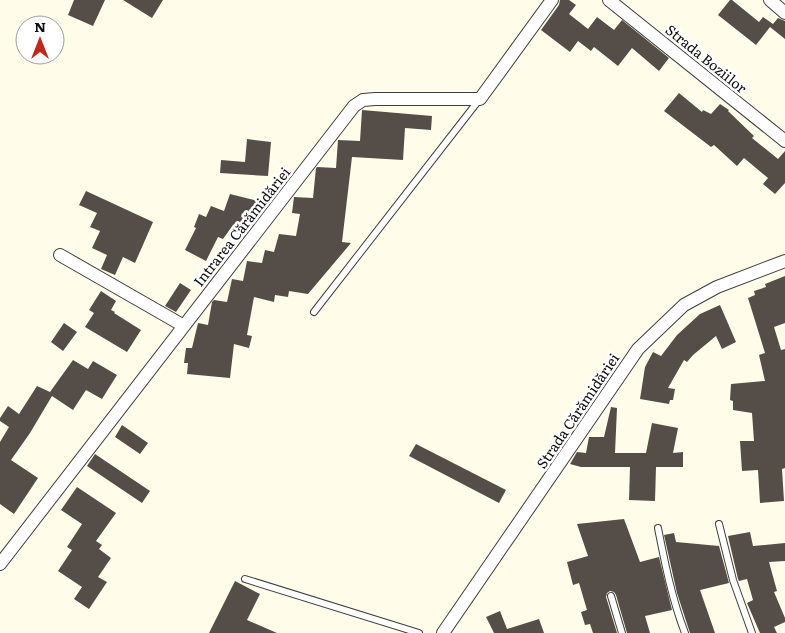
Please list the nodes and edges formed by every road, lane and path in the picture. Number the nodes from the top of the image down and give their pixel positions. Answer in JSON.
{"nodes":[{"id":1,"x":552,"y":0,"type":"edge"},
{"id":2,"x":609,"y":0,"type":"edge"},
{"id":3,"x":770,"y":0,"type":"edge"},
{"id":4,"x":785,"y":13,"type":"edge"},
{"id":5,"x":480,"y":99,"type":"junction"},
{"id":6,"x":785,"y":141,"type":"edge"},
{"id":7,"x":60,"y":256,"type":"dead end"},
{"id":8,"x":785,"y":261,"type":"edge"},
{"id":9,"x":314,"y":312,"type":"dead end"},
{"id":10,"x":184,"y":326,"type":"junction"},
{"id":11,"x":719,"y":524,"type":"dead end"},
{"id":12,"x":658,"y":528,"type":"dead end"},
{"id":13,"x":0,"y":564,"type":"edge"},
{"id":14,"x":245,"y":579,"type":"dead end"},
{"id":15,"x":611,"y":596,"type":"dead end"},
{"id":16,"x":419,"y":633,"type":"edge"},
{"id":17,"x":443,"y":633,"type":"edge"},
{"id":18,"x":622,"y":633,"type":"edge"},
{"id":19,"x":685,"y":633,"type":"edge"},
{"id":20,"x":752,"y":633,"type":"edge"}],
"edges":[{"from":1,"to":5,"type":"street"},
{"from":2,"to":6,"type":"street","name":"Strada Boziilor"},
{"from":3,"to":4,"type":"street"},
{"from":5,"to":9,"type":"lane"},
{"from":5,"to":10,"type":"street","name":"Intrarea Cărămidăriei"},
{"from":7,"to":10,"type":"street"},
{"from":8,"to":17,"type":"street","name":"Strada Cărămidăriei"},
{"from":10,"to":13,"type":"street","name":"Intrarea Cărămidăriei"},
{"from":11,"to":20,"type":"lane"},
{"from":12,"to":19,"type":"lane"},
{"from":14,"to":16,"type":"lane"},
{"from":15,"to":18,"type":"lane"}]}
